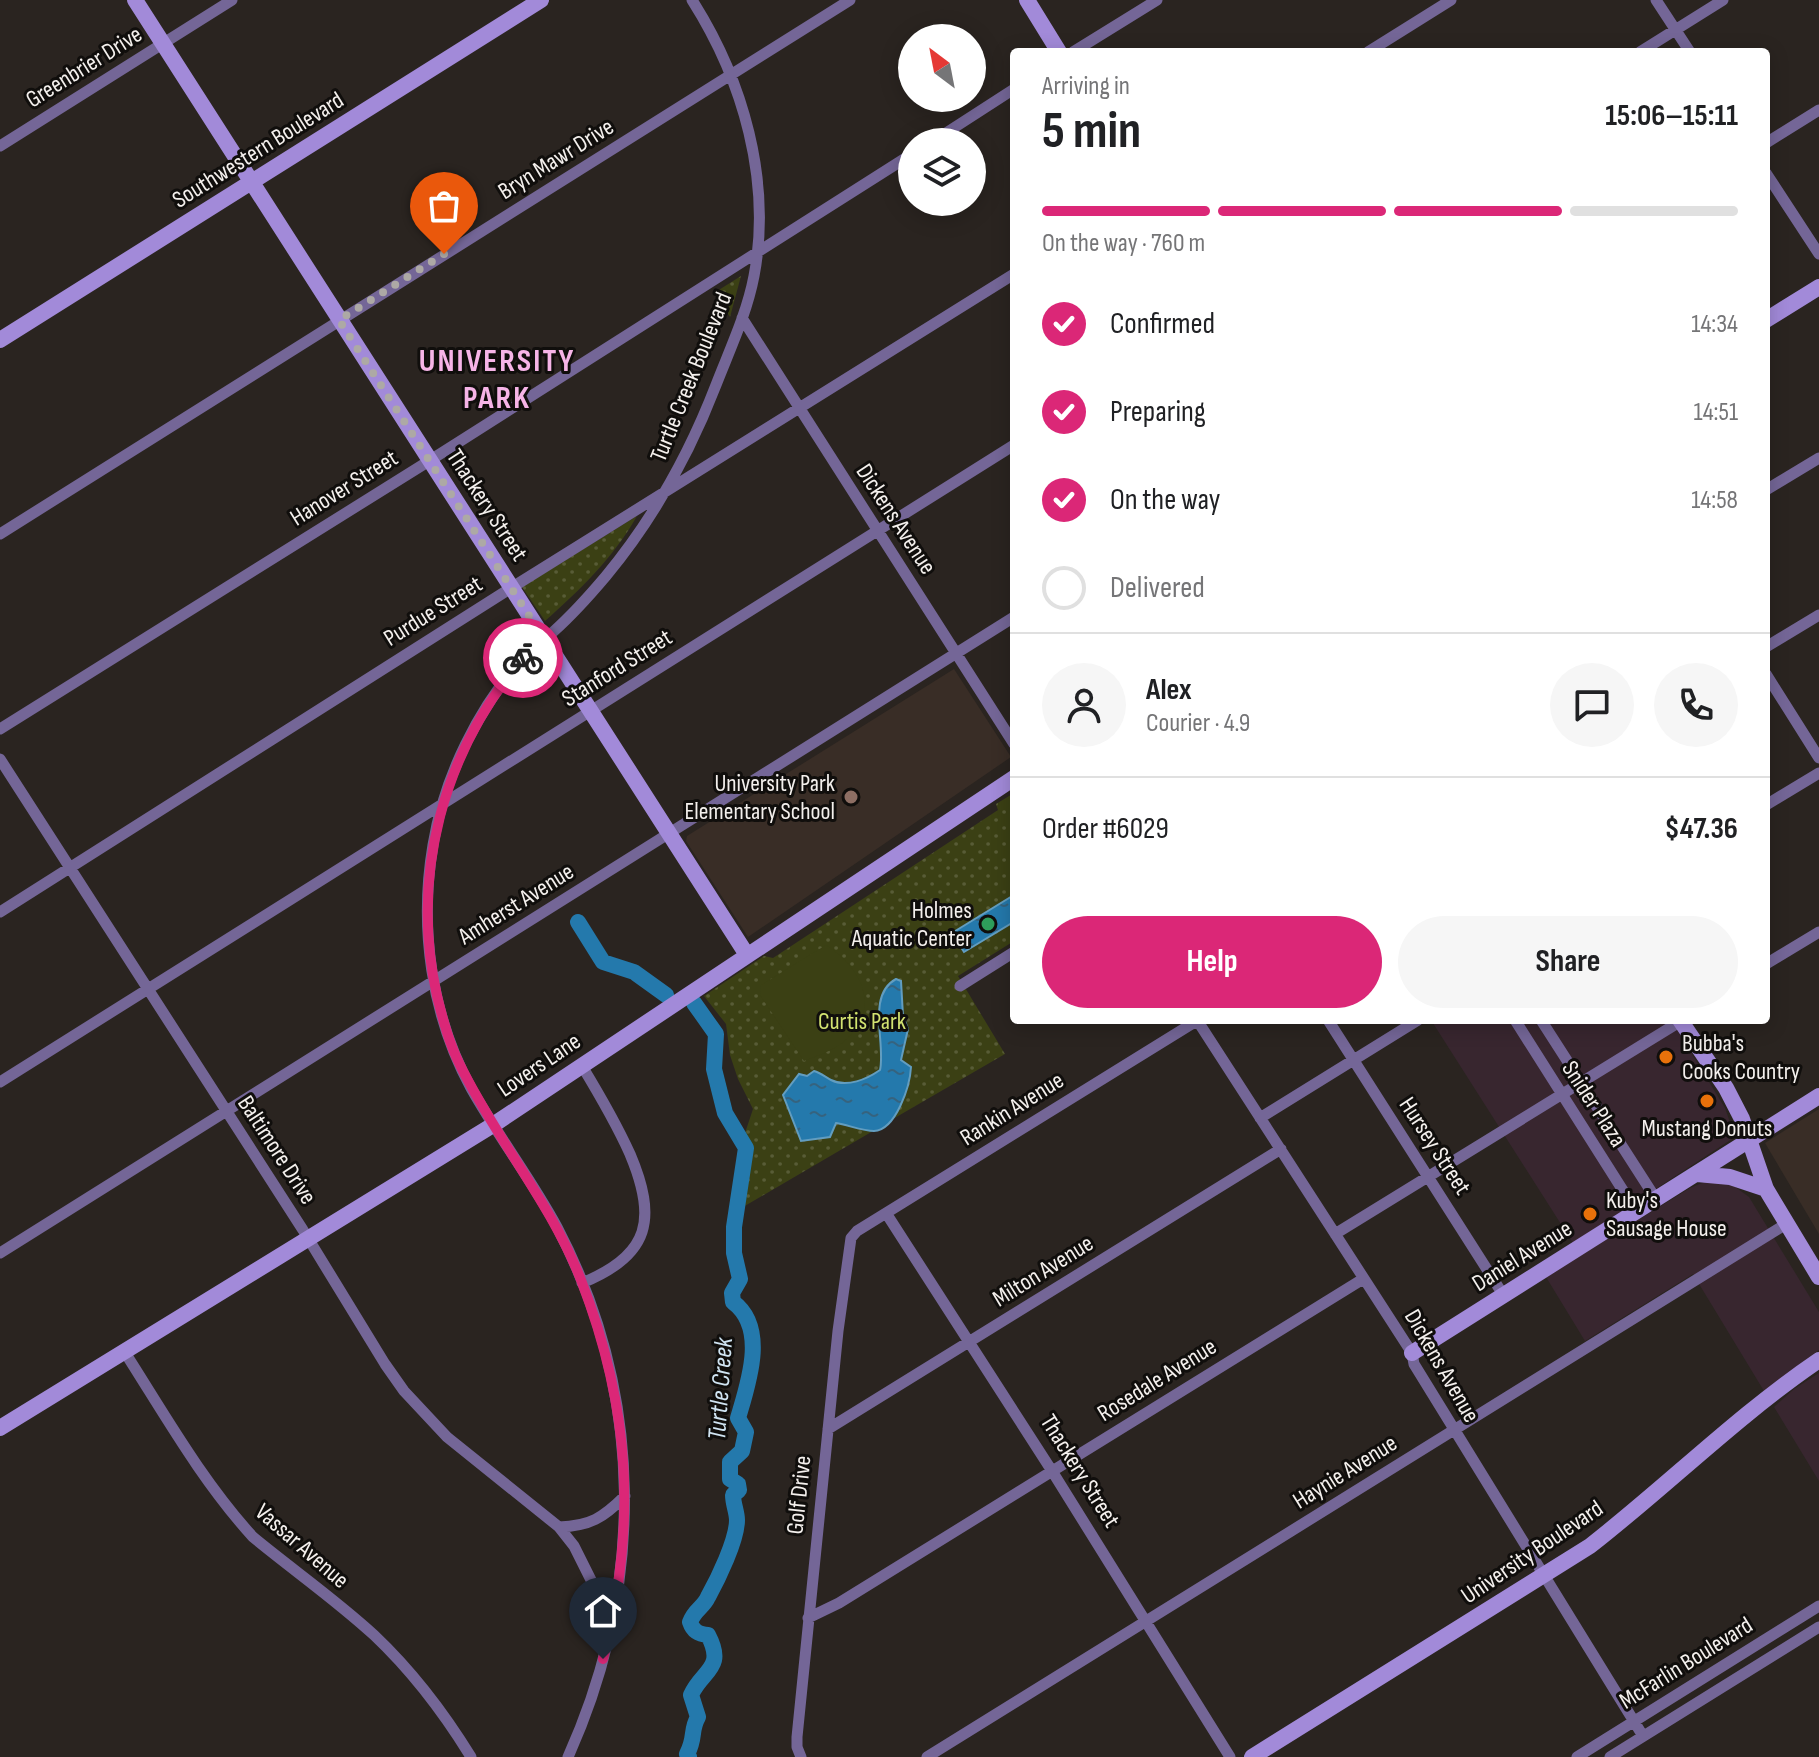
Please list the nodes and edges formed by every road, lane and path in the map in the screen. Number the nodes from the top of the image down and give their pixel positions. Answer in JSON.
{"nodes":[{"id":1,"x":135,"y":0,"type":"edge"},
{"id":2,"x":232,"y":0,"type":"edge"},
{"id":3,"x":541,"y":0,"type":"edge"},
{"id":4,"x":692,"y":0,"type":"edge"},
{"id":5,"x":850,"y":0,"type":"edge"},
{"id":6,"x":1027,"y":0,"type":"edge"},
{"id":7,"x":1157,"y":0,"type":"edge"},
{"id":8,"x":1451,"y":0,"type":"edge"},
{"id":9,"x":1656,"y":0,"type":"edge"},
{"id":10,"x":1723,"y":0,"type":"edge"},
{"id":11,"x":1675,"y":30,"type":"junction"},
{"id":12,"x":163,"y":43,"type":"junction"},
{"id":13,"x":1057,"y":48,"type":"edge"},
{"id":14,"x":1079,"y":48,"type":"edge"},
{"id":15,"x":1374,"y":48,"type":"edge"},
{"id":16,"x":1646,"y":48,"type":"edge"},
{"id":17,"x":1687,"y":48,"type":"edge"},
{"id":18,"x":731,"y":75,"type":"junction"},
{"id":19,"x":1010,"y":92,"type":"edge"},
{"id":20,"x":1819,"y":110,"type":"edge"},
{"id":21,"x":954,"y":128,"type":"edge"},
{"id":22,"x":1770,"y":141,"type":"edge"},
{"id":23,"x":0,"y":146,"type":"edge"},
{"id":24,"x":898,"y":163,"type":"edge"},
{"id":25,"x":1770,"y":179,"type":"edge"},
{"id":26,"x":252,"y":182,"type":"junction"},
{"id":27,"x":757,"y":253,"type":"junction"},
{"id":28,"x":1819,"y":254,"type":"edge"},
{"id":29,"x":1010,"y":277,"type":"edge"},
{"id":30,"x":1819,"y":287,"type":"edge"},
{"id":31,"x":742,"y":318,"type":"junction"},
{"id":32,"x":1770,"y":318,"type":"edge"},
{"id":33,"x":339,"y":320,"type":"junction"},
{"id":34,"x":0,"y":340,"type":"edge"},
{"id":35,"x":799,"y":409,"type":"junction"},
{"id":36,"x":1010,"y":448,"type":"edge"},
{"id":37,"x":1819,"y":458,"type":"edge"},
{"id":38,"x":429,"y":461,"type":"junction"},
{"id":39,"x":1770,"y":488,"type":"edge"},
{"id":40,"x":665,"y":494,"type":"junction"},
{"id":41,"x":878,"y":531,"type":"junction"},
{"id":42,"x":0,"y":534,"type":"edge"},
{"id":43,"x":511,"y":588,"type":"junction"},
{"id":44,"x":1819,"y":615,"type":"edge"},
{"id":45,"x":1010,"y":620,"type":"edge"},
{"id":46,"x":544,"y":639,"type":"junction"},
{"id":47,"x":1770,"y":645,"type":"edge"},
{"id":48,"x":956,"y":654,"type":"junction"},
{"id":49,"x":1770,"y":680,"type":"edge"},
{"id":50,"x":591,"y":711,"type":"junction"},
{"id":51,"x":0,"y":729,"type":"edge"},
{"id":52,"x":1010,"y":738,"type":"edge"},
{"id":53,"x":1819,"y":758,"type":"edge"},
{"id":54,"x":0,"y":759,"type":"edge"},
{"id":55,"x":1819,"y":773,"type":"edge"},
{"id":56,"x":1010,"y":781,"type":"edge"},
{"id":57,"x":1770,"y":803,"type":"edge"},
{"id":58,"x":442,"y":804,"type":"junction"},
{"id":59,"x":669,"y":833,"type":"junction"},
{"id":60,"x":70,"y":869,"type":"junction"},
{"id":61,"x":0,"y":912,"type":"edge"},
{"id":62,"x":1819,"y":932,"type":"edge"},
{"id":63,"x":747,"y":955,"type":"junction"},
{"id":64,"x":1010,"y":955,"type":"edge"},
{"id":65,"x":1770,"y":962,"type":"edge"},
{"id":66,"x":434,"y":981,"type":"junction"},
{"id":67,"x":960,"y":986,"type":"dead end"},
{"id":68,"x":147,"y":989,"type":"junction"},
{"id":69,"x":1192,"y":1024,"type":"edge"},
{"id":70,"x":1201,"y":1024,"type":"edge"},
{"id":71,"x":1331,"y":1024,"type":"edge"},
{"id":72,"x":1412,"y":1024,"type":"edge"},
{"id":73,"x":1517,"y":1024,"type":"edge"},
{"id":74,"x":1544,"y":1024,"type":"edge"},
{"id":75,"x":1675,"y":1024,"type":"edge"},
{"id":76,"x":1684,"y":1024,"type":"edge"},
{"id":77,"x":1354,"y":1060,"type":"junction"},
{"id":78,"x":582,"y":1066,"type":"junction"},
{"id":79,"x":0,"y":1082,"type":"edge"},
{"id":80,"x":1582,"y":1082,"type":"junction"},
{"id":81,"x":1561,"y":1094,"type":"junction"},
{"id":82,"x":1819,"y":1096,"type":"edge"},
{"id":83,"x":226,"y":1112,"type":"junction"},
{"id":84,"x":1260,"y":1118,"type":"junction"},
{"id":85,"x":493,"y":1125,"type":"junction"},
{"id":86,"x":1748,"y":1141,"type":"junction"},
{"id":87,"x":1281,"y":1149,"type":"junction"},
{"id":88,"x":1696,"y":1174,"type":"junction"},
{"id":89,"x":1427,"y":1175,"type":"junction"},
{"id":90,"x":1766,"y":1189,"type":"junction"},
{"id":91,"x":1656,"y":1199,"type":"junction"},
{"id":92,"x":1636,"y":1211,"type":"junction"},
{"id":93,"x":886,"y":1213,"type":"junction"},
{"id":94,"x":1786,"y":1224,"type":"junction"},
{"id":95,"x":1335,"y":1234,"type":"junction"},
{"id":96,"x":307,"y":1238,"type":"junction"},
{"id":97,"x":851,"y":1238,"type":"joint"},
{"id":98,"x":0,"y":1253,"type":"edge"},
{"id":99,"x":1819,"y":1277,"type":"edge"},
{"id":100,"x":1363,"y":1279,"type":"junction"},
{"id":101,"x":582,"y":1283,"type":"junction"},
{"id":102,"x":1504,"y":1296,"type":"junction"},
{"id":103,"x":969,"y":1342,"type":"junction"},
{"id":104,"x":124,"y":1351,"type":"junction"},
{"id":105,"x":1412,"y":1353,"type":"junction"},
{"id":106,"x":1819,"y":1360,"type":"edge"},
{"id":107,"x":0,"y":1428,"type":"edge"},
{"id":108,"x":828,"y":1429,"type":"junction"},
{"id":109,"x":1454,"y":1430,"type":"junction"},
{"id":110,"x":1052,"y":1471,"type":"junction"},
{"id":111,"x":625,"y":1496,"type":"junction"},
{"id":112,"x":559,"y":1527,"type":"junction"},
{"id":113,"x":1544,"y":1576,"type":"junction"},
{"id":114,"x":1819,"y":1606,"type":"edge"},
{"id":115,"x":808,"y":1618,"type":"junction"},
{"id":116,"x":1146,"y":1622,"type":"junction"},
{"id":117,"x":1819,"y":1627,"type":"edge"},
{"id":118,"x":607,"y":1643,"type":"junction"},
{"id":119,"x":1634,"y":1722,"type":"junction"},
{"id":120,"x":1643,"y":1736,"type":"junction"},
{"id":121,"x":567,"y":1756,"type":"edge"},
{"id":122,"x":471,"y":1757,"type":"edge"},
{"id":123,"x":801,"y":1757,"type":"edge"},
{"id":124,"x":927,"y":1757,"type":"edge"},
{"id":125,"x":1230,"y":1757,"type":"edge"},
{"id":126,"x":1252,"y":1757,"type":"edge"},
{"id":127,"x":1577,"y":1757,"type":"edge"},
{"id":128,"x":1610,"y":1757,"type":"edge"}],
"edges":[{"from":1,"to":12,"type":"street","name":"Thackery Street"},
{"from":2,"to":12,"type":"street","name":"Greenbrier Drive"},
{"from":3,"to":26,"type":"street","name":"Southwestern Boulevard"},
{"from":4,"to":18,"type":"street","name":"Turtle Creek Boulevard"},
{"from":5,"to":18,"type":"street","name":"Bryn Mawr Drive"},
{"from":6,"to":13,"type":"street"},
{"from":7,"to":14,"type":"street"},
{"from":8,"to":15,"type":"street"},
{"from":9,"to":11,"type":"street"},
{"from":10,"to":11,"type":"street"},
{"from":11,"to":16,"type":"street"},
{"from":11,"to":17,"type":"street"},
{"from":12,"to":23,"type":"street","name":"Greenbrier Drive"},
{"from":12,"to":26,"type":"street","name":"Thackery Street"},
{"from":18,"to":27,"type":"street","name":"Turtle Creek Boulevard"},
{"from":18,"to":33,"type":"street","name":"Bryn Mawr Drive"},
{"from":19,"to":21,"type":"street"},
{"from":20,"to":22,"type":"street"},
{"from":24,"to":27,"type":"street","name":"Hanover Street"},
{"from":25,"to":28,"type":"street"},
{"from":26,"to":33,"type":"street","name":"Thackery Street"},
{"from":26,"to":34,"type":"street","name":"Southwestern Boulevard"},
{"from":27,"to":31,"type":"street","name":"Turtle Creek Boulevard"},
{"from":27,"to":38,"type":"street","name":"Hanover Street"},
{"from":29,"to":35,"type":"street","name":"Purdue Street"},
{"from":30,"to":32,"type":"street"},
{"from":31,"to":35,"type":"street","name":"Dickens Avenue"},
{"from":31,"to":40,"type":"street","name":"Turtle Creek Boulevard"},
{"from":33,"to":38,"type":"street","name":"Thackery Street"},
{"from":33,"to":42,"type":"street","name":"Bryn Mawr Drive"},
{"from":35,"to":40,"type":"street","name":"Purdue Street"},
{"from":35,"to":41,"type":"street","name":"Dickens Avenue"},
{"from":36,"to":41,"type":"street","name":"Stanford Street"},
{"from":37,"to":39,"type":"street"},
{"from":38,"to":43,"type":"street","name":"Thackery Street"},
{"from":38,"to":51,"type":"street","name":"Hanover Street"},
{"from":40,"to":43,"type":"street","name":"Purdue Street"},
{"from":40,"to":46,"type":"street","name":"Turtle Creek Boulevard"},
{"from":41,"to":48,"type":"street","name":"Dickens Avenue"},
{"from":41,"to":50,"type":"street","name":"Stanford Street"},
{"from":43,"to":46,"type":"street","name":"Thackery Street"},
{"from":43,"to":60,"type":"street","name":"Purdue Street"},
{"from":44,"to":47,"type":"street"},
{"from":45,"to":48,"type":"street","name":"Amherst Avenue"},
{"from":46,"to":50,"type":"street","name":"Thackery Street"},
{"from":46,"to":58,"type":"street","name":"Turtle Creek Boulevard"},
{"from":48,"to":52,"type":"street","name":"Dickens Avenue"},
{"from":48,"to":59,"type":"street","name":"Amherst Avenue"},
{"from":49,"to":53,"type":"street"},
{"from":50,"to":58,"type":"street","name":"Stanford Street"},
{"from":50,"to":59,"type":"street","name":"Thackery Street"},
{"from":54,"to":60,"type":"street","name":"Baltimore Drive"},
{"from":55,"to":57,"type":"street"},
{"from":56,"to":63,"type":"street","name":"Lovers Lane"},
{"from":58,"to":66,"type":"street","name":"Turtle Creek Boulevard"},
{"from":58,"to":68,"type":"street","name":"Stanford Street"},
{"from":59,"to":63,"type":"street","name":"Thackery Street"},
{"from":59,"to":66,"type":"street","name":"Amherst Avenue"},
{"from":60,"to":61,"type":"street","name":"Purdue Street"},
{"from":60,"to":68,"type":"street","name":"Baltimore Drive"},
{"from":62,"to":65,"type":"street"},
{"from":63,"to":78,"type":"street","name":"Lovers Lane"},
{"from":64,"to":67,"type":"street"},
{"from":66,"to":83,"type":"street","name":"Amherst Avenue"},
{"from":66,"to":85,"type":"street","name":"Turtle Creek Boulevard"},
{"from":68,"to":79,"type":"street","name":"Stanford Street"},
{"from":68,"to":83,"type":"street","name":"Baltimore Drive"},
{"from":69,"to":93,"type":"street","name":"Rankin Avenue"},
{"from":70,"to":84,"type":"street","name":"Dickens Avenue"},
{"from":71,"to":77,"type":"street","name":"Hursey Street"},
{"from":72,"to":77,"type":"street"},
{"from":73,"to":81,"type":"street","name":"Snider Plaza"},
{"from":74,"to":80,"type":"street","name":"Snider Plaza"},
{"from":75,"to":80,"type":"street"},
{"from":76,"to":86,"type":"street"},
{"from":77,"to":84,"type":"street"},
{"from":77,"to":89,"type":"street","name":"Hursey Street"},
{"from":78,"to":85,"type":"street","name":"Lovers Lane"},
{"from":78,"to":101,"type":"street"},
{"from":80,"to":81,"type":"street"},
{"from":80,"to":91,"type":"street","name":"Snider Plaza"},
{"from":81,"to":89,"type":"street"},
{"from":81,"to":92,"type":"street","name":"Snider Plaza"},
{"from":82,"to":86,"type":"street","name":"Daniel Avenue"},
{"from":83,"to":96,"type":"street","name":"Baltimore Drive"},
{"from":83,"to":98,"type":"street","name":"Amherst Avenue"},
{"from":84,"to":87,"type":"street","name":"Dickens Avenue"},
{"from":85,"to":96,"type":"street","name":"Lovers Lane"},
{"from":85,"to":101,"type":"street","name":"Turtle Creek Boulevard"},
{"from":86,"to":88,"type":"street","name":"Daniel Avenue"},
{"from":86,"to":90,"type":"street"},
{"from":87,"to":95,"type":"street","name":"Dickens Avenue"},
{"from":87,"to":103,"type":"street","name":"Milton Avenue"},
{"from":88,"to":90,"type":"street"},
{"from":88,"to":91,"type":"street","name":"Daniel Avenue"},
{"from":89,"to":95,"type":"street"},
{"from":89,"to":102,"type":"street","name":"Hursey Street"},
{"from":90,"to":94,"type":"street"},
{"from":91,"to":92,"type":"street","name":"Daniel Avenue"},
{"from":92,"to":102,"type":"street","name":"Daniel Avenue"},
{"from":93,"to":97,"type":"street","name":"Rankin Avenue"},
{"from":93,"to":103,"type":"street","name":"Thackery Street"},
{"from":94,"to":99,"type":"street"},
{"from":94,"to":109,"type":"street","name":"Haynie Avenue"},
{"from":95,"to":100,"type":"street","name":"Dickens Avenue"},
{"from":96,"to":104,"type":"street","name":"Lovers Lane"},
{"from":96,"to":112,"type":"street","name":"Baltimore Drive"},
{"from":97,"to":108,"type":"street","name":"Golf Drive"},
{"from":100,"to":105,"type":"street","name":"Dickens Avenue"},
{"from":100,"to":110,"type":"street","name":"Rosedale Avenue"},
{"from":101,"to":111,"type":"street","name":"Turtle Creek Boulevard"},
{"from":102,"to":105,"type":"street","name":"Daniel Avenue"},
{"from":103,"to":108,"type":"street","name":"Milton Avenue"},
{"from":103,"to":110,"type":"street","name":"Thackery Street"},
{"from":104,"to":107,"type":"street","name":"Lovers Lane"},
{"from":104,"to":122,"type":"street","name":"Vassar Avenue"},
{"from":105,"to":109,"type":"street","name":"Dickens Avenue"},
{"from":106,"to":113,"type":"street","name":"University Boulevard"},
{"from":108,"to":115,"type":"street","name":"Golf Drive"},
{"from":109,"to":113,"type":"street","name":"Dickens Avenue"},
{"from":109,"to":116,"type":"street","name":"Haynie Avenue"},
{"from":110,"to":115,"type":"street","name":"Rosedale Avenue"},
{"from":110,"to":116,"type":"street","name":"Thackery Street"},
{"from":111,"to":112,"type":"street"},
{"from":111,"to":118,"type":"street","name":"Turtle Creek Boulevard"},
{"from":112,"to":118,"type":"street","name":"Baltimore Drive"},
{"from":113,"to":119,"type":"street","name":"Dickens Avenue"},
{"from":113,"to":126,"type":"street","name":"University Boulevard"},
{"from":114,"to":119,"type":"street","name":"McFarlin Boulevard"},
{"from":115,"to":123,"type":"street","name":"Golf Drive"},
{"from":116,"to":124,"type":"street","name":"Haynie Avenue"},
{"from":116,"to":125,"type":"street","name":"Thackery Street"},
{"from":117,"to":120,"type":"street","name":"McFarlin Boulevard"},
{"from":118,"to":121,"type":"street","name":"Turtle Creek Boulevard"},
{"from":119,"to":120,"type":"street","name":"Dickens Avenue"},
{"from":119,"to":127,"type":"street","name":"McFarlin Boulevard"},
{"from":120,"to":128,"type":"street","name":"McFarlin Boulevard"}]}
